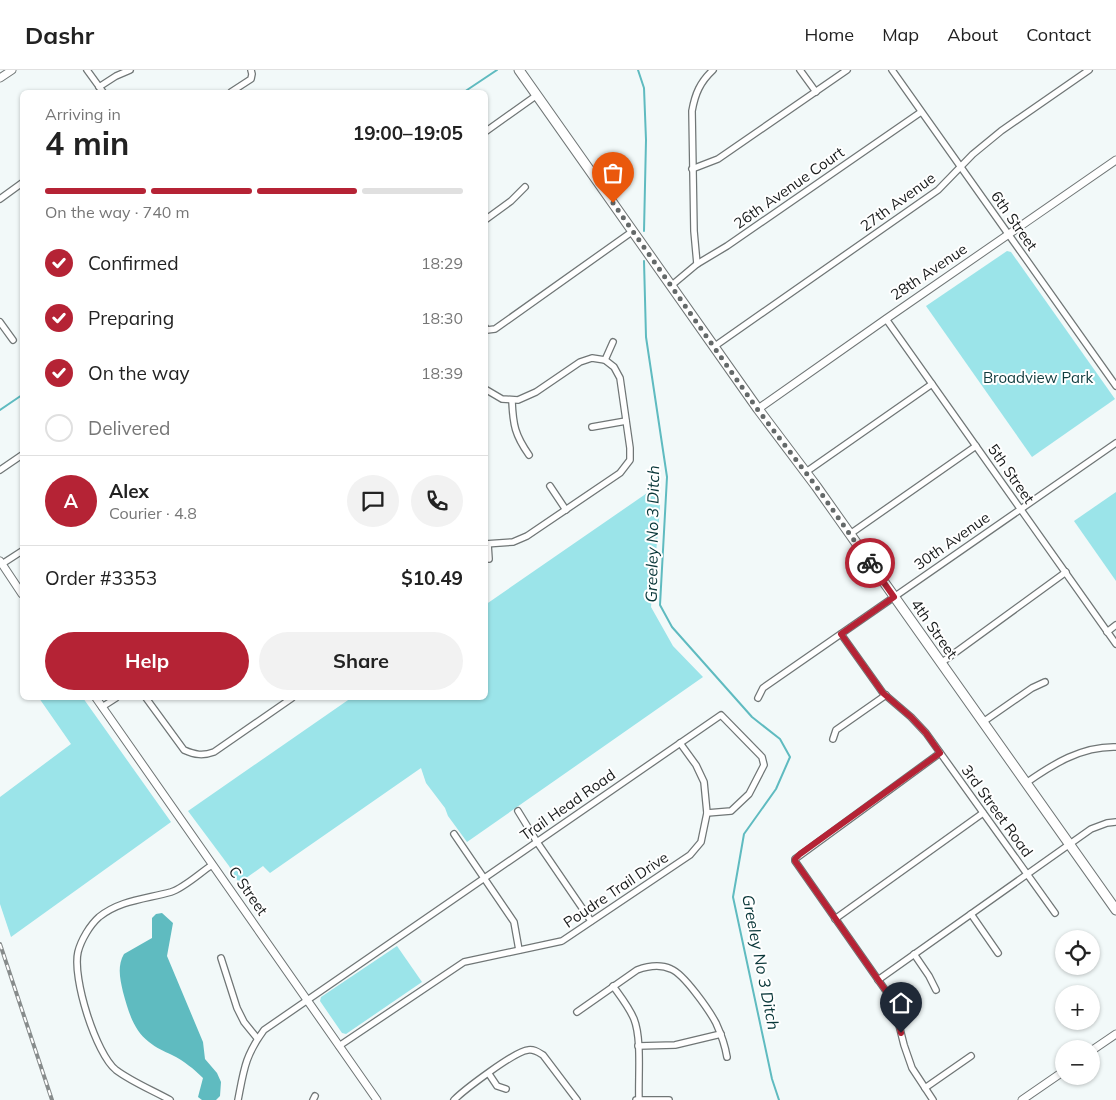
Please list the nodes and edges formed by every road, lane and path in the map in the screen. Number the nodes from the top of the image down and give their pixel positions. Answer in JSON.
{"nodes":[{"id":1,"x":87,"y":70,"type":"edge"},
{"id":2,"x":130,"y":70,"type":"edge"},
{"id":3,"x":251,"y":70,"type":"edge"},
{"id":4,"x":519,"y":70,"type":"edge"},
{"id":5,"x":713,"y":70,"type":"edge"},
{"id":6,"x":800,"y":70,"type":"edge"},
{"id":7,"x":847,"y":70,"type":"edge"},
{"id":8,"x":892,"y":70,"type":"edge"},
{"id":9,"x":1089,"y":70,"type":"edge"},
{"id":10,"x":99,"y":86,"type":"junction"},
{"id":11,"x":102,"y":90,"type":"edge"},
{"id":12,"x":234,"y":90,"type":"edge"},
{"id":13,"x":816,"y":92,"type":"junction"},
{"id":14,"x":537,"y":95,"type":"junction"},
{"id":15,"x":921,"y":112,"type":"junction"},
{"id":16,"x":488,"y":130,"type":"edge"},
{"id":17,"x":1116,"y":160,"type":"edge"},
{"id":18,"x":961,"y":167,"type":"junction"},
{"id":19,"x":692,"y":169,"type":"junction"},
{"id":20,"x":20,"y":184,"type":"edge"},
{"id":21,"x":525,"y":187,"type":"dead end"},
{"id":22,"x":0,"y":199,"type":"edge"},
{"id":23,"x":488,"y":218,"type":"edge"},
{"id":24,"x":633,"y":231,"type":"junction"},
{"id":25,"x":1008,"y":234,"type":"junction"},
{"id":26,"x":697,"y":264,"type":"junction"},
{"id":27,"x":672,"y":285,"type":"junction"},
{"id":28,"x":886,"y":318,"type":"junction"},
{"id":29,"x":0,"y":322,"type":"edge"},
{"id":30,"x":488,"y":328,"type":"edge"},
{"id":31,"x":13,"y":340,"type":"dead end"},
{"id":32,"x":613,"y":342,"type":"dead end"},
{"id":33,"x":715,"y":346,"type":"junction"},
{"id":34,"x":605,"y":360,"type":"junction"},
{"id":35,"x":932,"y":384,"type":"junction"},
{"id":36,"x":1116,"y":386,"type":"edge"},
{"id":37,"x":488,"y":392,"type":"edge"},
{"id":38,"x":512,"y":401,"type":"junction"},
{"id":39,"x":758,"y":410,"type":"junction"},
{"id":40,"x":626,"y":421,"type":"junction"},
{"id":41,"x":592,"y":426,"type":"dead end"},
{"id":42,"x":1116,"y":443,"type":"edge"},
{"id":43,"x":976,"y":446,"type":"junction"},
{"id":44,"x":529,"y":454,"type":"dead end"},
{"id":45,"x":20,"y":456,"type":"edge"},
{"id":46,"x":0,"y":470,"type":"edge"},
{"id":47,"x":806,"y":472,"type":"junction"},
{"id":48,"x":550,"y":486,"type":"dead end"},
{"id":49,"x":1021,"y":509,"type":"junction"},
{"id":50,"x":566,"y":510,"type":"junction"},
{"id":51,"x":850,"y":534,"type":"junction"},
{"id":52,"x":488,"y":544,"type":"edge"},
{"id":53,"x":20,"y":552,"type":"edge"},
{"id":54,"x":488,"y":554,"type":"edge"},
{"id":55,"x":489,"y":559,"type":"dead end"},
{"id":56,"x":1,"y":563,"type":"edge"},
{"id":57,"x":1066,"y":572,"type":"junction"},
{"id":58,"x":20,"y":591,"type":"edge"},
{"id":59,"x":894,"y":597,"type":"junction"},
{"id":60,"x":1116,"y":626,"type":"edge"},
{"id":61,"x":1107,"y":632,"type":"junction"},
{"id":62,"x":841,"y":634,"type":"junction"},
{"id":63,"x":1116,"y":644,"type":"edge"},
{"id":64,"x":941,"y":663,"type":"junction"},
{"id":65,"x":1045,"y":682,"type":"dead end"},
{"id":66,"x":886,"y":695,"type":"junction"},
{"id":67,"x":758,"y":698,"type":"dead end"},
{"id":68,"x":98,"y":700,"type":"edge"},
{"id":69,"x":113,"y":700,"type":"edge"},
{"id":70,"x":147,"y":700,"type":"edge"},
{"id":71,"x":289,"y":700,"type":"edge"},
{"id":72,"x":102,"y":707,"type":"junction"},
{"id":73,"x":983,"y":722,"type":"junction"},
{"id":74,"x":833,"y":739,"type":"dead end"},
{"id":75,"x":680,"y":743,"type":"junction"},
{"id":76,"x":1116,"y":747,"type":"edge"},
{"id":77,"x":940,"y":753,"type":"junction"},
{"id":78,"x":1026,"y":783,"type":"junction"},
{"id":79,"x":518,"y":811,"type":"dead end"},
{"id":80,"x":707,"y":813,"type":"junction"},
{"id":81,"x":983,"y":813,"type":"junction"},
{"id":82,"x":1116,"y":822,"type":"edge"},
{"id":83,"x":454,"y":834,"type":"dead end"},
{"id":84,"x":537,"y":842,"type":"junction"},
{"id":85,"x":1069,"y":844,"type":"junction"},
{"id":86,"x":212,"y":864,"type":"junction"},
{"id":87,"x":1027,"y":874,"type":"junction"},
{"id":88,"x":484,"y":877,"type":"junction"},
{"id":89,"x":1116,"y":910,"type":"edge"},
{"id":90,"x":1055,"y":913,"type":"dead end"},
{"id":91,"x":971,"y":914,"type":"junction"},
{"id":92,"x":836,"y":919,"type":"junction"},
{"id":93,"x":591,"y":921,"type":"junction"},
{"id":94,"x":519,"y":950,"type":"junction"},
{"id":95,"x":998,"y":953,"type":"dead end"},
{"id":96,"x":914,"y":954,"type":"junction"},
{"id":97,"x":221,"y":958,"type":"dead end"},
{"id":98,"x":878,"y":980,"type":"junction"},
{"id":99,"x":614,"y":986,"type":"junction"},
{"id":100,"x":936,"y":990,"type":"dead end"},
{"id":101,"x":307,"y":1000,"type":"junction"},
{"id":102,"x":577,"y":1012,"type":"dead end"},
{"id":103,"x":720,"y":1034,"type":"junction"},
{"id":104,"x":1116,"y":1034,"type":"edge"},
{"id":105,"x":257,"y":1038,"type":"junction"},
{"id":106,"x":339,"y":1046,"type":"junction"},
{"id":107,"x":638,"y":1046,"type":"junction"},
{"id":108,"x":1100,"y":1046,"type":"edge"},
{"id":109,"x":971,"y":1056,"type":"dead end"},
{"id":110,"x":727,"y":1057,"type":"dead end"},
{"id":111,"x":488,"y":1074,"type":"junction"},
{"id":112,"x":1055,"y":1077,"type":"edge"},
{"id":113,"x":926,"y":1088,"type":"junction"},
{"id":114,"x":506,"y":1090,"type":"dead end"},
{"id":115,"x":170,"y":1100,"type":"edge"},
{"id":116,"x":238,"y":1100,"type":"edge"},
{"id":117,"x":377,"y":1100,"type":"edge"},
{"id":118,"x":454,"y":1100,"type":"edge"},
{"id":119,"x":577,"y":1100,"type":"edge"},
{"id":120,"x":635,"y":1100,"type":"edge"},
{"id":121,"x":638,"y":1100,"type":"edge"},
{"id":122,"x":669,"y":1100,"type":"edge"},
{"id":123,"x":934,"y":1100,"type":"edge"},
{"id":124,"x":1022,"y":1100,"type":"edge"}],
"edges":[{"from":1,"to":10,"type":"street"},
{"from":2,"to":10,"type":"street"},
{"from":3,"to":12,"type":"street"},
{"from":4,"to":14,"type":"main road","name":"4th Street"},
{"from":5,"to":19,"type":"street"},
{"from":6,"to":13,"type":"street"},
{"from":7,"to":13,"type":"street"},
{"from":8,"to":15,"type":"street","name":"6th Street"},
{"from":9,"to":18,"type":"street","name":"27th Avenue"},
{"from":10,"to":11,"type":"street"},
{"from":13,"to":19,"type":"street"},
{"from":14,"to":16,"type":"street"},
{"from":14,"to":24,"type":"main road","name":"4th Street"},
{"from":15,"to":18,"type":"street","name":"6th Street"},
{"from":15,"to":26,"type":"street","name":"26th Avenue Court"},
{"from":17,"to":25,"type":"street","name":"28th Avenue"},
{"from":18,"to":25,"type":"street","name":"6th Street"},
{"from":18,"to":33,"type":"street","name":"27th Avenue"},
{"from":19,"to":26,"type":"street"},
{"from":20,"to":22,"type":"street"},
{"from":21,"to":23,"type":"street"},
{"from":24,"to":27,"type":"main road","name":"4th Street"},
{"from":24,"to":30,"type":"street"},
{"from":25,"to":28,"type":"street","name":"28th Avenue"},
{"from":25,"to":36,"type":"street","name":"6th Street"},
{"from":26,"to":27,"type":"street","name":"26th Avenue Court"},
{"from":27,"to":33,"type":"main road","name":"4th Street"},
{"from":28,"to":35,"type":"street","name":"5th Street"},
{"from":28,"to":39,"type":"street","name":"28th Avenue"},
{"from":29,"to":31,"type":"street"},
{"from":32,"to":34,"type":"street"},
{"from":33,"to":39,"type":"main road","name":"4th Street"},
{"from":34,"to":38,"type":"street"},
{"from":34,"to":40,"type":"street"},
{"from":35,"to":43,"type":"street","name":"5th Street"},
{"from":35,"to":47,"type":"street"},
{"from":37,"to":38,"type":"street"},
{"from":38,"to":44,"type":"street"},
{"from":39,"to":47,"type":"main road","name":"4th Street"},
{"from":40,"to":41,"type":"street"},
{"from":40,"to":50,"type":"street"},
{"from":42,"to":49,"type":"street","name":"30th Avenue"},
{"from":43,"to":49,"type":"street","name":"5th Street"},
{"from":43,"to":51,"type":"street"},
{"from":45,"to":46,"type":"street"},
{"from":47,"to":51,"type":"main road","name":"4th Street"},
{"from":48,"to":50,"type":"street"},
{"from":49,"to":57,"type":"street","name":"5th Street"},
{"from":49,"to":59,"type":"street","name":"30th Avenue"},
{"from":50,"to":52,"type":"street"},
{"from":51,"to":59,"type":"main road","name":"4th Street"},
{"from":53,"to":56,"type":"street"},
{"from":54,"to":55,"type":"street"},
{"from":56,"to":58,"type":"street"},
{"from":57,"to":61,"type":"street","name":"5th Street"},
{"from":57,"to":64,"type":"street"},
{"from":59,"to":62,"type":"street","name":"30th Avenue"},
{"from":59,"to":64,"type":"main road","name":"4th Street"},
{"from":60,"to":61,"type":"street"},
{"from":61,"to":63,"type":"street","name":"5th Street"},
{"from":62,"to":66,"type":"street","name":"3rd Street Road"},
{"from":62,"to":67,"type":"street","name":"30th Avenue"},
{"from":64,"to":73,"type":"main road","name":"4th Street"},
{"from":65,"to":73,"type":"street"},
{"from":66,"to":74,"type":"street"},
{"from":66,"to":77,"type":"street","name":"3rd Street Road"},
{"from":68,"to":72,"type":"street","name":"C Street"},
{"from":69,"to":72,"type":"street"},
{"from":70,"to":71,"type":"street"},
{"from":72,"to":86,"type":"street","name":"C Street"},
{"from":73,"to":78,"type":"main road","name":"4th Street"},
{"from":75,"to":80,"type":"street","name":"Poudre Trail Drive"},
{"from":75,"to":80,"type":"street","name":"Trail Head Road"},
{"from":75,"to":84,"type":"street","name":"Trail Head Road"},
{"from":76,"to":78,"type":"street"},
{"from":77,"to":81,"type":"street","name":"3rd Street Road"},
{"from":77,"to":92,"type":"street"},
{"from":78,"to":85,"type":"main road","name":"4th Street"},
{"from":79,"to":84,"type":"street"},
{"from":80,"to":93,"type":"street","name":"Poudre Trail Drive"},
{"from":81,"to":87,"type":"street","name":"3rd Street Road"},
{"from":81,"to":92,"type":"street"},
{"from":82,"to":85,"type":"street"},
{"from":83,"to":88,"type":"street"},
{"from":84,"to":88,"type":"street","name":"Trail Head Road"},
{"from":84,"to":93,"type":"street"},
{"from":85,"to":87,"type":"street"},
{"from":85,"to":89,"type":"main road","name":"4th Street"},
{"from":86,"to":101,"type":"street","name":"C Street"},
{"from":86,"to":115,"type":"street"},
{"from":87,"to":90,"type":"street","name":"3rd Street Road"},
{"from":87,"to":91,"type":"street"},
{"from":88,"to":94,"type":"street"},
{"from":88,"to":101,"type":"street","name":"Trail Head Road"},
{"from":91,"to":95,"type":"street"},
{"from":91,"to":96,"type":"street"},
{"from":92,"to":98,"type":"street"},
{"from":93,"to":94,"type":"street","name":"Poudre Trail Drive"},
{"from":94,"to":106,"type":"street","name":"Poudre Trail Drive"},
{"from":96,"to":98,"type":"street"},
{"from":96,"to":100,"type":"street"},
{"from":97,"to":105,"type":"street"},
{"from":98,"to":113,"type":"street"},
{"from":99,"to":102,"type":"street"},
{"from":99,"to":103,"type":"street"},
{"from":99,"to":107,"type":"street"},
{"from":101,"to":105,"type":"street","name":"Trail Head Road"},
{"from":101,"to":106,"type":"street","name":"C Street"},
{"from":103,"to":107,"type":"street"},
{"from":103,"to":110,"type":"street"},
{"from":104,"to":108,"type":"street"},
{"from":105,"to":116,"type":"street"},
{"from":106,"to":117,"type":"street","name":"C Street"},
{"from":107,"to":121,"type":"street"},
{"from":109,"to":113,"type":"street"},
{"from":111,"to":114,"type":"street"},
{"from":111,"to":118,"type":"street"},
{"from":111,"to":119,"type":"street"},
{"from":112,"to":124,"type":"street"},
{"from":113,"to":123,"type":"street"},
{"from":120,"to":121,"type":"street"},
{"from":121,"to":122,"type":"street"}]}
